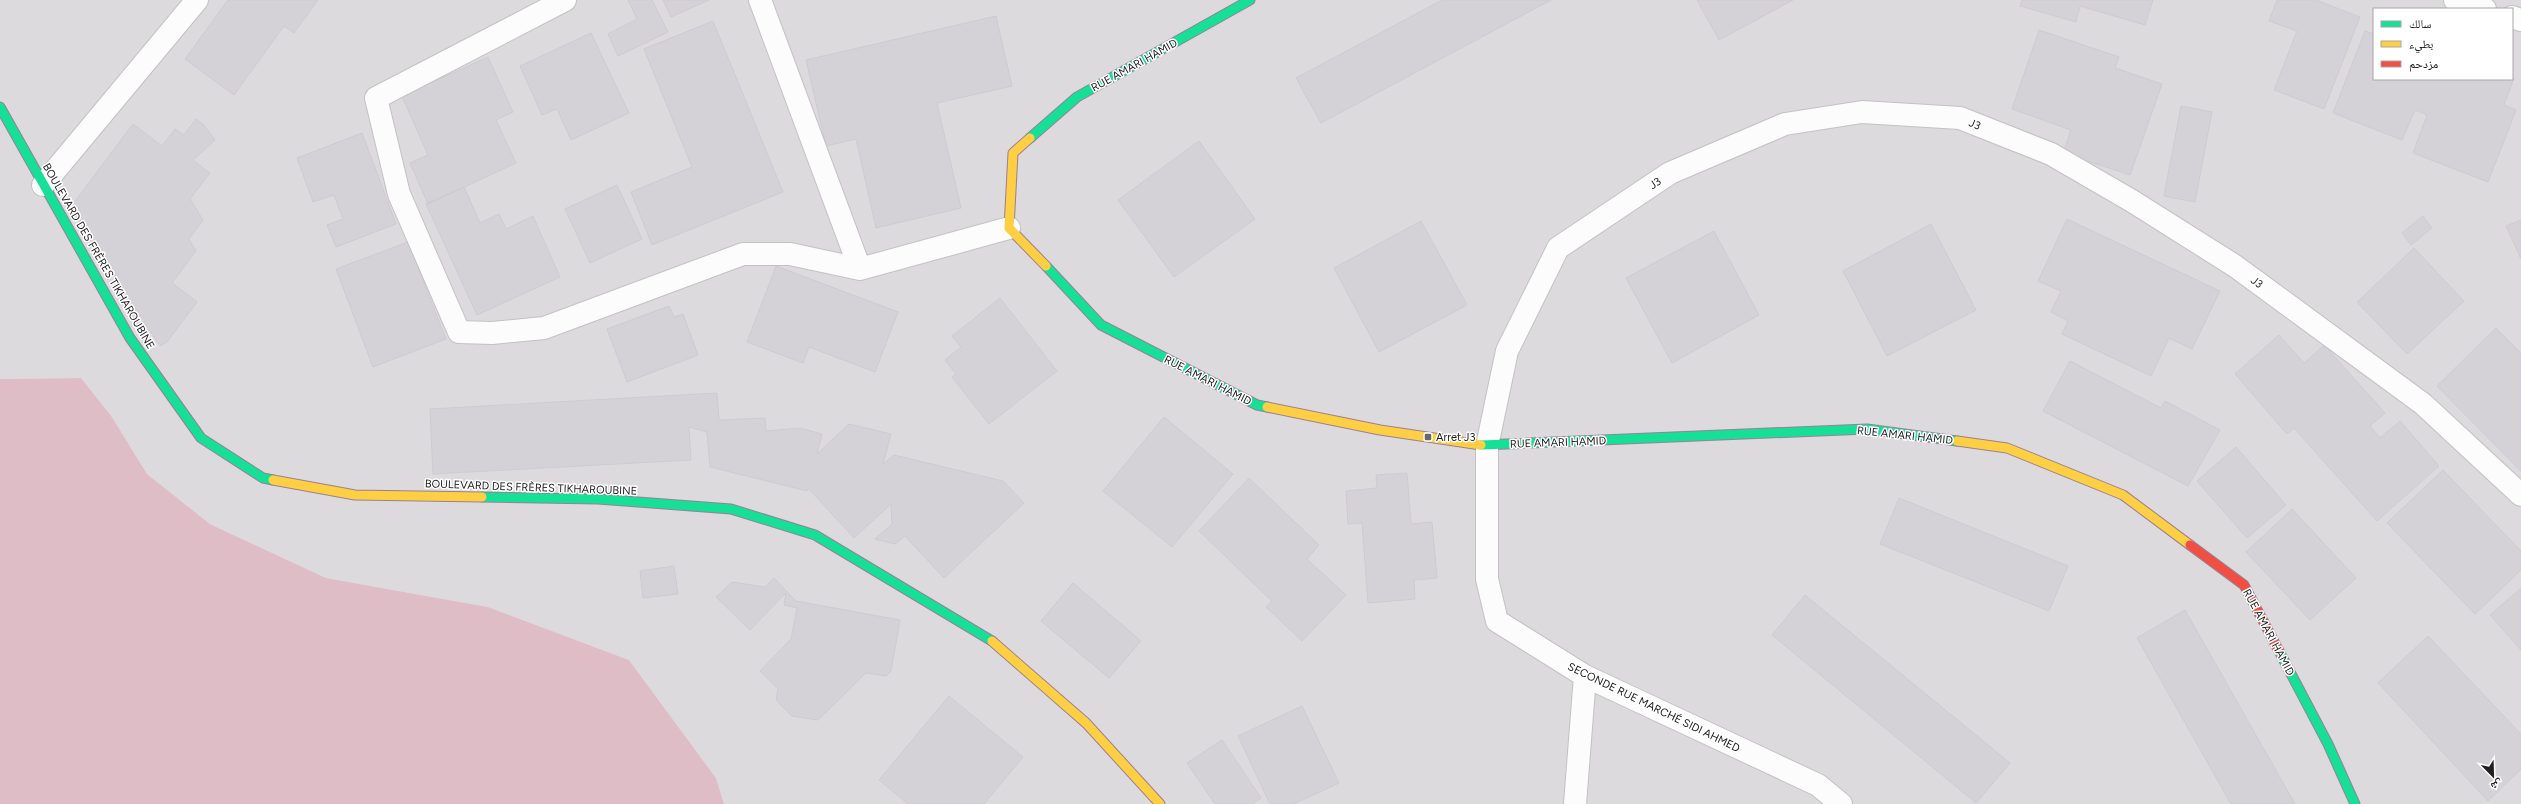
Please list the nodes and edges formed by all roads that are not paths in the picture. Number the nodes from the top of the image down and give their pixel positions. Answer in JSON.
{"nodes":[{"id":1,"x":197,"y":0,"type":"edge"},
{"id":2,"x":565,"y":0,"type":"edge"},
{"id":3,"x":760,"y":0,"type":"edge"},
{"id":4,"x":1250,"y":0,"type":"edge"},
{"id":5,"x":2455,"y":0,"type":"edge"},
{"id":6,"x":2482,"y":8,"type":"edge"},
{"id":7,"x":0,"y":107,"type":"edge"},
{"id":8,"x":44,"y":184,"type":"junction"},
{"id":9,"x":1008,"y":228,"type":"junction"},
{"id":10,"x":860,"y":269,"type":"junction"},
{"id":11,"x":1486,"y":446,"type":"junction"},
{"id":12,"x":2521,"y":495,"type":"edge"},
{"id":13,"x":1585,"y":676,"type":"junction"},
{"id":14,"x":1160,"y":804,"type":"edge"},
{"id":15,"x":1575,"y":804,"type":"edge"},
{"id":16,"x":1841,"y":804,"type":"edge"},
{"id":17,"x":2355,"y":804,"type":"edge"}],
"edges":[{"from":1,"to":8,"type":"street"},
{"from":2,"to":10,"type":"street"},
{"from":3,"to":10,"type":"street"},
{"from":4,"to":9,"type":"street","name":"RUE AMARI HAMID"},
{"from":5,"to":6,"type":"street"},
{"from":7,"to":8,"type":"street","name":"BOULEVARD DES FRÈRES TIKHAROUBINE"},
{"from":8,"to":14,"type":"street","name":"BOULEVARD DES FRÈRES TIKHAROUBINE"},
{"from":9,"to":10,"type":"street"},
{"from":9,"to":11,"type":"street","name":"RUE AMARI HAMID"},
{"from":11,"to":12,"type":"street","name":"J3"},
{"from":11,"to":13,"type":"street","name":"SECONDE RUE MARCHÉ SIDI AHMED"},
{"from":11,"to":17,"type":"street","name":"RUE AMARI HAMID"},
{"from":13,"to":15,"type":"street"},
{"from":13,"to":16,"type":"street","name":"SECONDE RUE MARCHÉ SIDI AHMED"}]}
